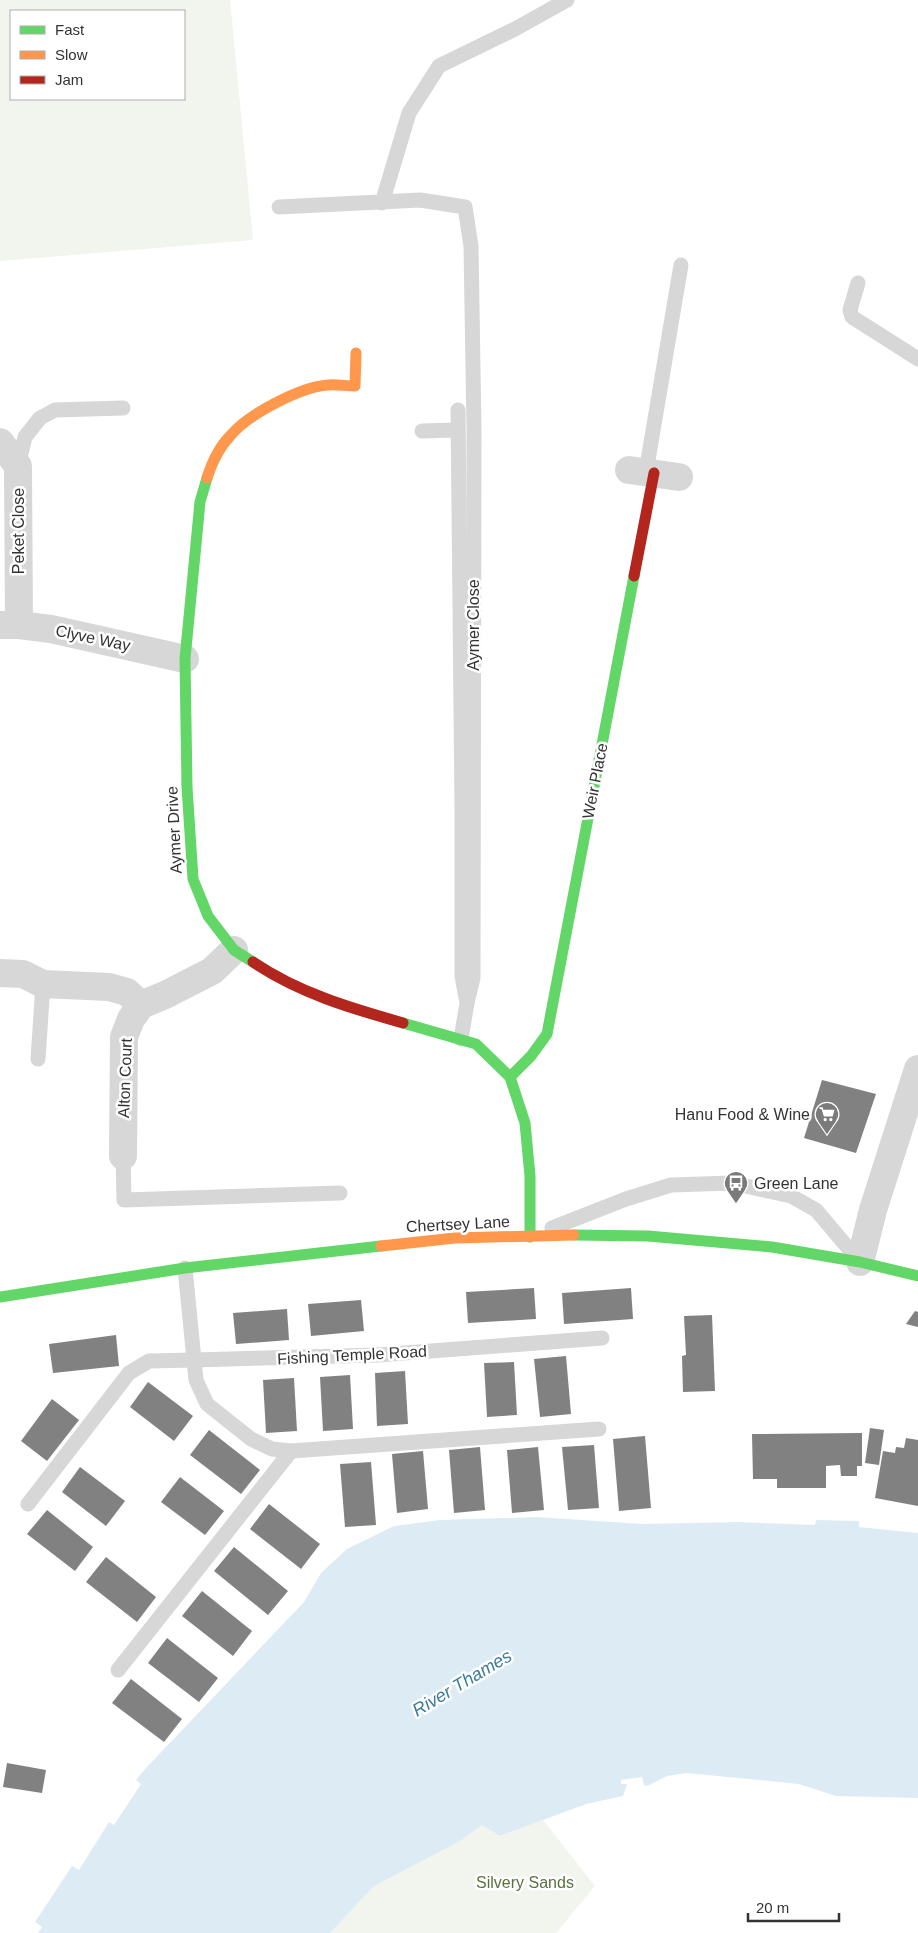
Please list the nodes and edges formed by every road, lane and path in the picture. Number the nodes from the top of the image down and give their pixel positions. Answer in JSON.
{"nodes":[{"id":1,"x":567,"y":0,"type":"edge"},
{"id":2,"x":382,"y":202,"type":"junction"},
{"id":3,"x":279,"y":207,"type":"dead end"},
{"id":4,"x":681,"y":265,"type":"dead end"},
{"id":5,"x":858,"y":283,"type":"dead end"},
{"id":6,"x":356,"y":353,"type":"dead end"},
{"id":7,"x":918,"y":359,"type":"edge"},
{"id":8,"x":123,"y":408,"type":"dead end"},
{"id":9,"x":458,"y":410,"type":"dead end"},
{"id":10,"x":457,"y":430,"type":"junction"},
{"id":11,"x":422,"y":431,"type":"dead end"},
{"id":12,"x":0,"y":442,"type":"edge"},
{"id":13,"x":18,"y":466,"type":"junction"},
{"id":14,"x":652,"y":473,"type":"joint"},
{"id":15,"x":9,"y":625,"type":"edge"},
{"id":16,"x":185,"y":659,"type":"junction"},
{"id":17,"x":234,"y":950,"type":"junction"},
{"id":18,"x":0,"y":973,"type":"edge"},
{"id":19,"x":43,"y":984,"type":"junction"},
{"id":20,"x":467,"y":1003,"type":"junction"},
{"id":21,"x":141,"y":1005,"type":"junction"},
{"id":22,"x":461,"y":1039,"type":"junction"},
{"id":23,"x":38,"y":1059,"type":"dead end"},
{"id":24,"x":918,"y":1069,"type":"edge"},
{"id":25,"x":510,"y":1077,"type":"junction"},
{"id":26,"x":123,"y":1156,"type":"joint"},
{"id":27,"x":340,"y":1192,"type":"dead end"},
{"id":28,"x":530,"y":1237,"type":"junction"},
{"id":29,"x":860,"y":1262,"type":"junction"},
{"id":30,"x":184,"y":1268,"type":"junction"},
{"id":31,"x":918,"y":1276,"type":"edge"},
{"id":32,"x":0,"y":1297,"type":"edge"},
{"id":33,"x":602,"y":1338,"type":"dead end"},
{"id":34,"x":194,"y":1360,"type":"junction"},
{"id":35,"x":598,"y":1429,"type":"dead end"},
{"id":36,"x":291,"y":1451,"type":"junction"},
{"id":37,"x":28,"y":1504,"type":"dead end"},
{"id":38,"x":118,"y":1670,"type":"dead end"}],
"edges":[{"from":1,"to":2,"type":"lane"},
{"from":2,"to":3,"type":"lane"},
{"from":2,"to":20,"type":"lane","name":"Aymer Close"},
{"from":4,"to":14,"type":"lane"},
{"from":5,"to":7,"type":"lane"},
{"from":6,"to":16,"type":"street","name":"Aymer Drive"},
{"from":8,"to":13,"type":"lane"},
{"from":9,"to":10,"type":"lane","name":"Aymer Close"},
{"from":10,"to":11,"type":"lane"},
{"from":10,"to":20,"type":"lane","name":"Aymer Close"},
{"from":12,"to":13,"type":"street","name":"Peket Close"},
{"from":13,"to":15,"type":"street","name":"Peket Close"},
{"from":14,"to":25,"type":"street","name":"Weir Place"},
{"from":15,"to":16,"type":"street","name":"Clyve Way"},
{"from":16,"to":17,"type":"street","name":"Aymer Drive"},
{"from":17,"to":21,"type":"street"},
{"from":17,"to":22,"type":"street","name":"Aymer Drive"},
{"from":18,"to":19,"type":"street"},
{"from":19,"to":21,"type":"street"},
{"from":19,"to":23,"type":"lane"},
{"from":20,"to":22,"type":"lane","name":"Aymer Close"},
{"from":21,"to":26,"type":"street","name":"Alton Court"},
{"from":22,"to":25,"type":"street","name":"Aymer Drive"},
{"from":24,"to":29,"type":"street"},
{"from":25,"to":28,"type":"street","name":"Aymer Drive"},
{"from":26,"to":27,"type":"lane"},
{"from":28,"to":29,"type":"street","name":"Chertsey Lane"},
{"from":28,"to":29,"type":"lane"},
{"from":28,"to":30,"type":"street","name":"Chertsey Lane"},
{"from":29,"to":31,"type":"street","name":"Chertsey Lane"},
{"from":30,"to":32,"type":"street","name":"Chertsey Lane"},
{"from":30,"to":34,"type":"lane"},
{"from":33,"to":34,"type":"lane","name":"Fishing Temple Road"},
{"from":34,"to":36,"type":"lane"},
{"from":34,"to":37,"type":"lane","name":"Fishing Temple Road"},
{"from":35,"to":36,"type":"lane"},
{"from":36,"to":38,"type":"lane"}]}
